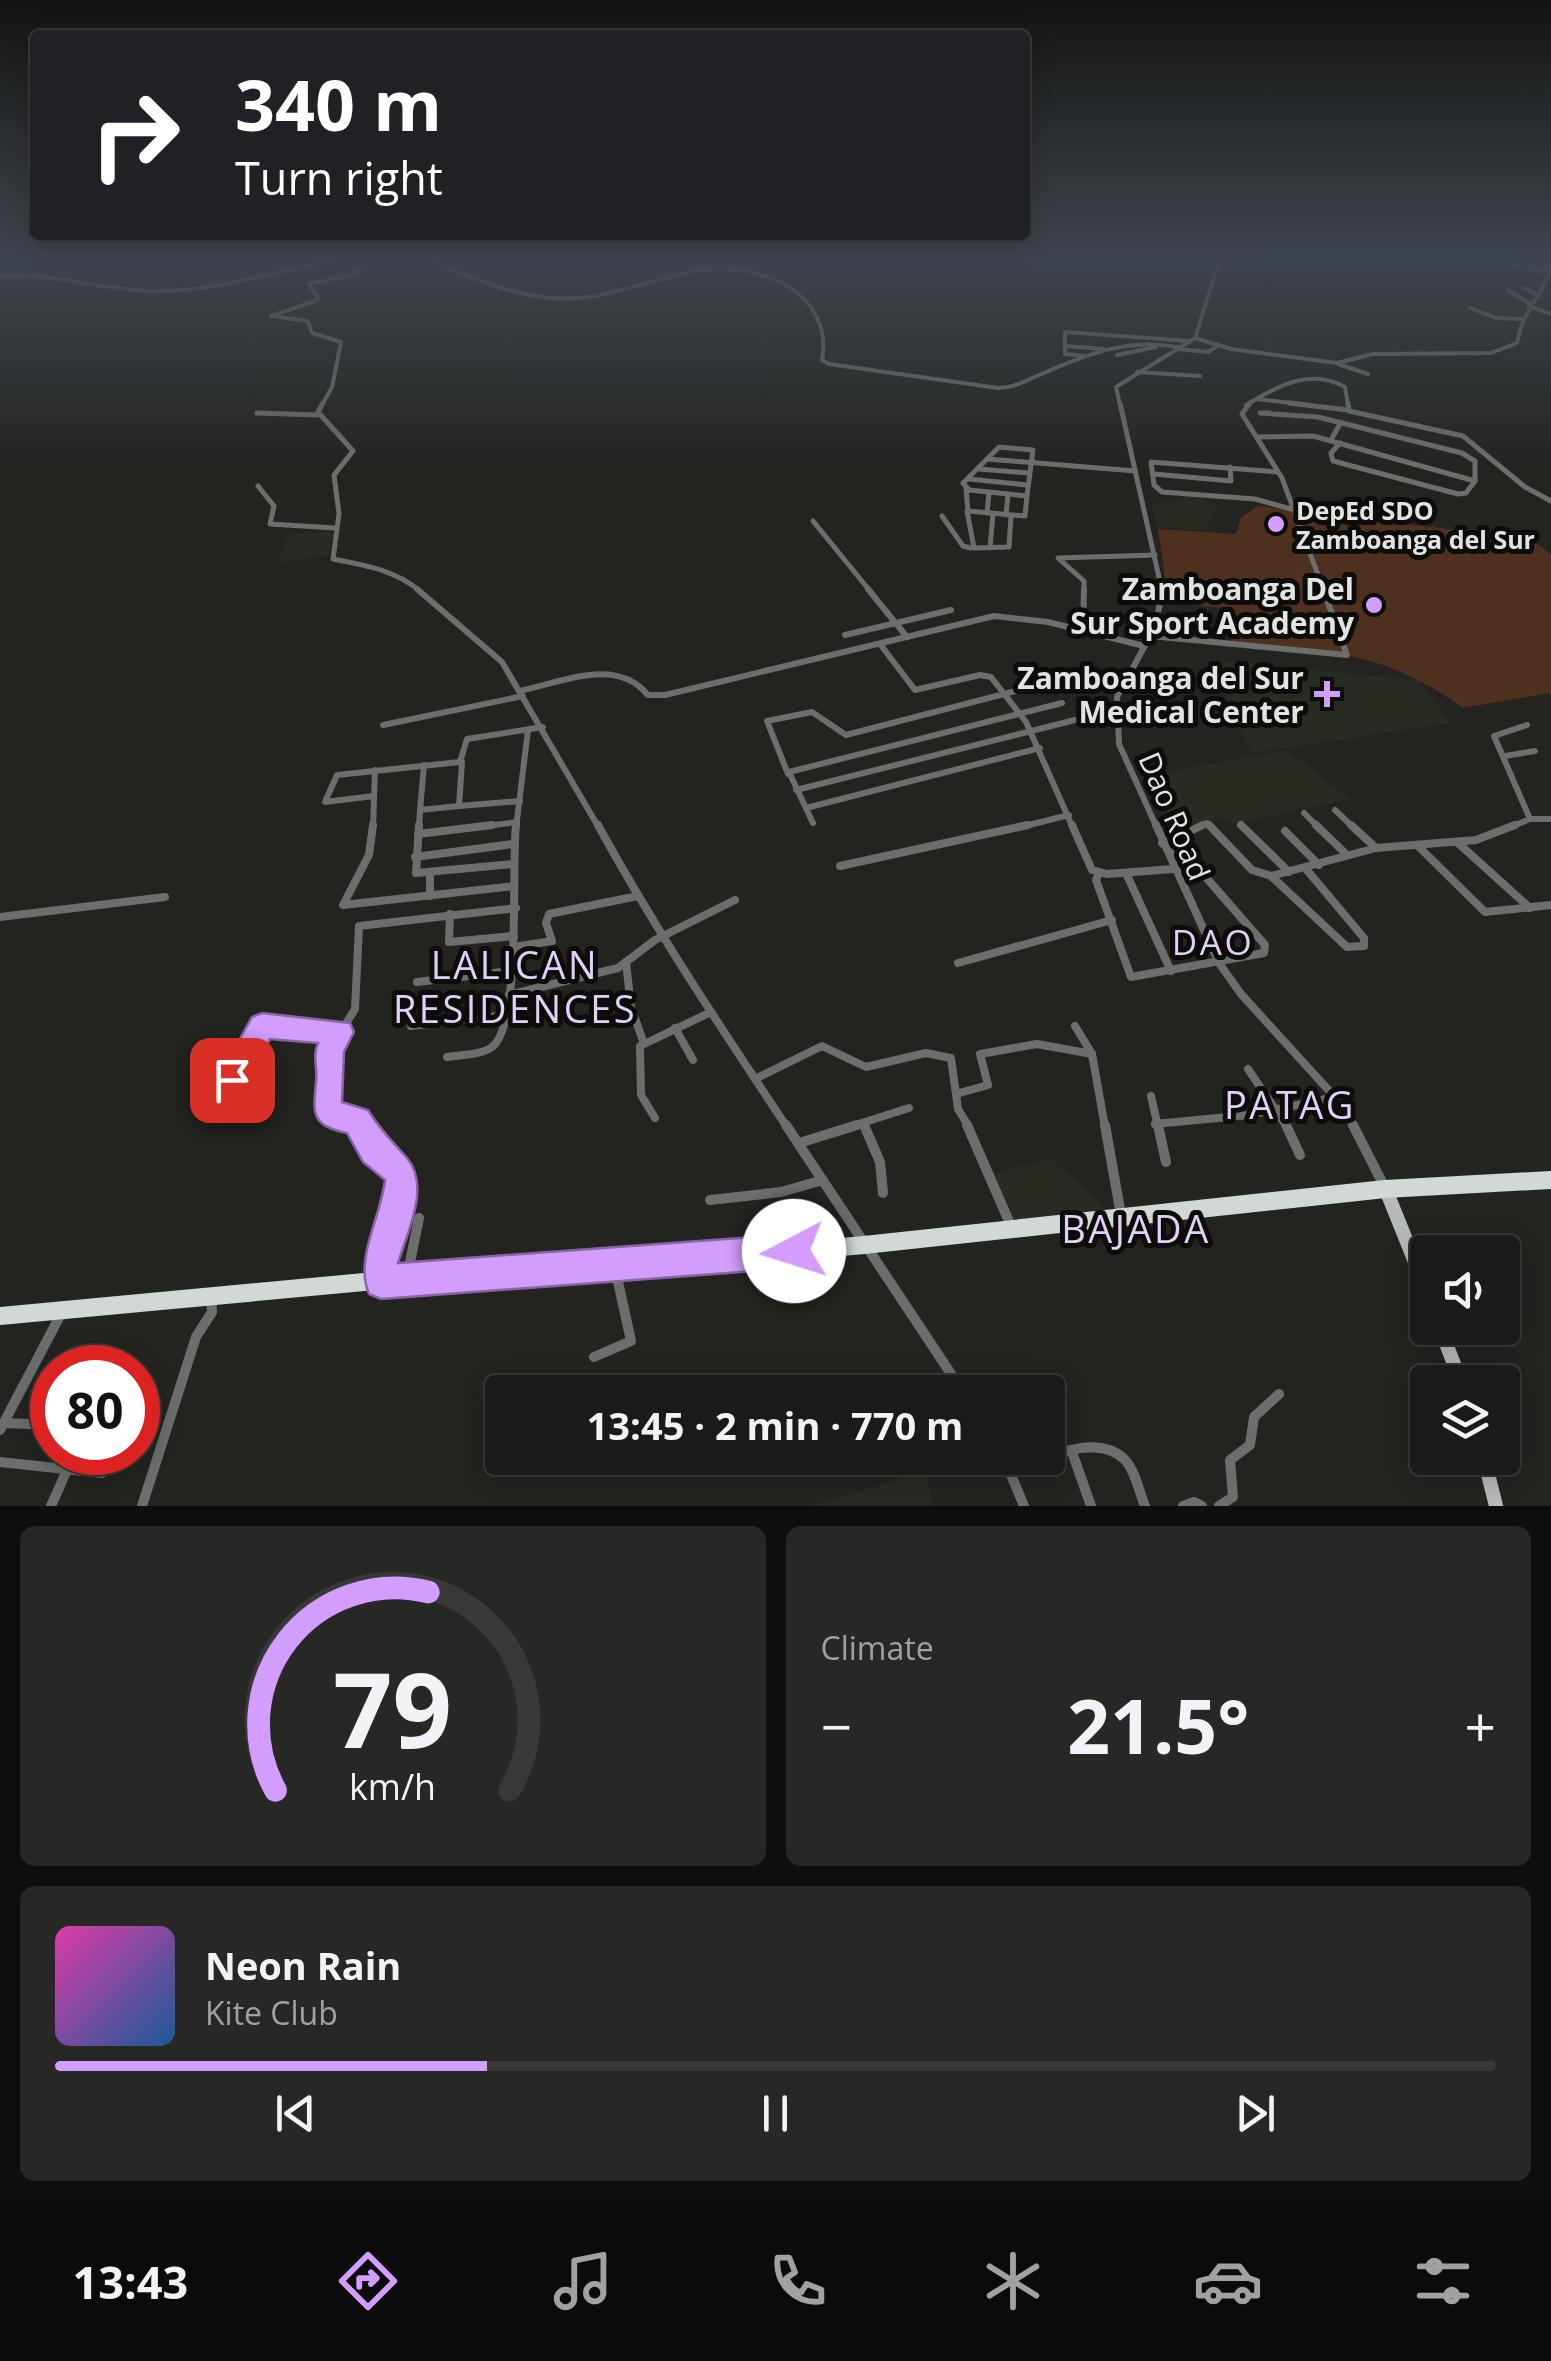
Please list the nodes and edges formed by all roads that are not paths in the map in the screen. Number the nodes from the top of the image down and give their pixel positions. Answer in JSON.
{"nodes":[{"id":1,"x":311,"y":328,"type":"edge"},
{"id":2,"x":823,"y":328,"type":"edge"},
{"id":3,"x":1196,"y":328,"type":"edge"},
{"id":4,"x":1520,"y":328,"type":"edge"},
{"id":5,"x":1081,"y":332,"type":"junction"},
{"id":6,"x":1098,"y":334,"type":"junction"},
{"id":7,"x":1114,"y":334,"type":"junction"},
{"id":8,"x":1128,"y":335,"type":"junction"},
{"id":9,"x":1192,"y":340,"type":"junction"},
{"id":10,"x":1141,"y":342,"type":"junction"},
{"id":11,"x":1132,"y":344,"type":"junction"},
{"id":12,"x":1065,"y":346,"type":"junction"},
{"id":13,"x":1217,"y":346,"type":"junction"},
{"id":14,"x":1080,"y":348,"type":"junction"},
{"id":15,"x":1113,"y":348,"type":"junction"},
{"id":16,"x":1177,"y":348,"type":"junction"},
{"id":17,"x":1100,"y":349,"type":"junction"},
{"id":18,"x":1117,"y":355,"type":"dead end"},
{"id":19,"x":1093,"y":356,"type":"junction"},
{"id":20,"x":1337,"y":363,"type":"junction"},
{"id":21,"x":1136,"y":372,"type":"junction"},
{"id":22,"x":1368,"y":374,"type":"dead end"},
{"id":23,"x":1200,"y":376,"type":"dead end"},
{"id":24,"x":1256,"y":399,"type":"junction"},
{"id":25,"x":1349,"y":410,"type":"junction"},
{"id":26,"x":257,"y":413,"type":"dead end"},
{"id":27,"x":1269,"y":413,"type":"dead end"},
{"id":28,"x":319,"y":415,"type":"junction"},
{"id":29,"x":1341,"y":422,"type":"junction"},
{"id":30,"x":1258,"y":437,"type":"junction"},
{"id":31,"x":1331,"y":440,"type":"junction"},
{"id":32,"x":1340,"y":442,"type":"junction"},
{"id":33,"x":1011,"y":446,"type":"junction"},
{"id":34,"x":986,"y":459,"type":"junction"},
{"id":35,"x":1011,"y":461,"type":"junction"},
{"id":36,"x":1031,"y":462,"type":"junction"},
{"id":37,"x":1230,"y":467,"type":"junction"},
{"id":38,"x":978,"y":468,"type":"junction"},
{"id":39,"x":1136,"y":471,"type":"junction"},
{"id":40,"x":1278,"y":472,"type":"junction"},
{"id":41,"x":1028,"y":473,"type":"junction"},
{"id":42,"x":1154,"y":474,"type":"junction"},
{"id":43,"x":969,"y":478,"type":"junction"},
{"id":44,"x":1475,"y":481,"type":"junction"},
{"id":45,"x":1028,"y":485,"type":"junction"},
{"id":46,"x":258,"y":486,"type":"dead end"},
{"id":47,"x":966,"y":490,"type":"junction"},
{"id":48,"x":990,"y":493,"type":"junction"},
{"id":49,"x":1008,"y":494,"type":"junction"},
{"id":50,"x":1028,"y":496,"type":"junction"},
{"id":51,"x":1551,"y":501,"type":"edge"},
{"id":52,"x":1291,"y":509,"type":"junction"},
{"id":53,"x":968,"y":512,"type":"junction"},
{"id":54,"x":990,"y":514,"type":"junction"},
{"id":55,"x":942,"y":516,"type":"dead end"},
{"id":56,"x":1009,"y":516,"type":"junction"},
{"id":57,"x":813,"y":521,"type":"dead end"},
{"id":58,"x":335,"y":528,"type":"junction"},
{"id":59,"x":972,"y":548,"type":"junction"},
{"id":60,"x":990,"y":548,"type":"junction"},
{"id":61,"x":1156,"y":555,"type":"junction"},
{"id":62,"x":951,"y":610,"type":"dead end"},
{"id":63,"x":897,"y":623,"type":"junction"},
{"id":64,"x":1083,"y":631,"type":"junction"},
{"id":65,"x":844,"y":635,"type":"dead end"},
{"id":66,"x":1151,"y":636,"type":"junction"},
{"id":67,"x":907,"y":637,"type":"junction"},
{"id":68,"x":880,"y":644,"type":"junction"},
{"id":69,"x":1144,"y":646,"type":"junction"},
{"id":70,"x":1040,"y":686,"type":"dead end"},
{"id":71,"x":521,"y":694,"type":"junction"},
{"id":72,"x":1006,"y":695,"type":"junction"},
{"id":73,"x":1062,"y":704,"type":"dead end"},
{"id":74,"x":1022,"y":715,"type":"junction"},
{"id":75,"x":1075,"y":720,"type":"dead end"},
{"id":76,"x":383,"y":725,"type":"dead end"},
{"id":77,"x":1527,"y":725,"type":"dead end"},
{"id":78,"x":543,"y":728,"type":"junction"},
{"id":79,"x":528,"y":730,"type":"junction"},
{"id":80,"x":1031,"y":732,"type":"junction"},
{"id":81,"x":1040,"y":748,"type":"junction"},
{"id":82,"x":1534,"y":751,"type":"dead end"},
{"id":83,"x":1505,"y":756,"type":"junction"},
{"id":84,"x":462,"y":761,"type":"junction"},
{"id":85,"x":424,"y":765,"type":"junction"},
{"id":86,"x":375,"y":770,"type":"junction"},
{"id":87,"x":788,"y":774,"type":"junction"},
{"id":88,"x":796,"y":790,"type":"junction"},
{"id":89,"x":374,"y":796,"type":"junction"},
{"id":90,"x":520,"y":800,"type":"junction"},
{"id":91,"x":458,"y":806,"type":"junction"},
{"id":92,"x":806,"y":808,"type":"junction"},
{"id":93,"x":420,"y":810,"type":"junction"},
{"id":94,"x":1334,"y":810,"type":"dead end"},
{"id":95,"x":1304,"y":814,"type":"dead end"},
{"id":96,"x":1069,"y":815,"type":"junction"},
{"id":97,"x":1530,"y":819,"type":"junction"},
{"id":98,"x":1551,"y":819,"type":"edge"},
{"id":99,"x":518,"y":822,"type":"junction"},
{"id":100,"x":814,"y":824,"type":"dead end"},
{"id":101,"x":1242,"y":825,"type":"dead end"},
{"id":102,"x":1284,"y":831,"type":"dead end"},
{"id":103,"x":418,"y":834,"type":"junction"},
{"id":104,"x":1184,"y":834,"type":"dead end"},
{"id":105,"x":1161,"y":842,"type":"junction"},
{"id":106,"x":1458,"y":843,"type":"junction"},
{"id":107,"x":514,"y":844,"type":"junction"},
{"id":108,"x":1416,"y":844,"type":"junction"},
{"id":109,"x":1376,"y":848,"type":"junction"},
{"id":110,"x":1347,"y":855,"type":"junction"},
{"id":111,"x":416,"y":857,"type":"junction"},
{"id":112,"x":513,"y":864,"type":"junction"},
{"id":113,"x":1319,"y":864,"type":"junction"},
{"id":114,"x":840,"y":866,"type":"dead end"},
{"id":115,"x":1306,"y":868,"type":"junction"},
{"id":116,"x":1173,"y":869,"type":"junction"},
{"id":117,"x":1100,"y":873,"type":"junction"},
{"id":118,"x":1126,"y":873,"type":"junction"},
{"id":119,"x":1290,"y":873,"type":"junction"},
{"id":120,"x":430,"y":875,"type":"junction"},
{"id":121,"x":1271,"y":876,"type":"junction"},
{"id":122,"x":514,"y":886,"type":"junction"},
{"id":123,"x":430,"y":896,"type":"junction"},
{"id":124,"x":638,"y":896,"type":"junction"},
{"id":125,"x":165,"y":897,"type":"dead end"},
{"id":126,"x":735,"y":900,"type":"dead end"},
{"id":127,"x":1551,"y":905,"type":"edge"},
{"id":128,"x":516,"y":908,"type":"junction"},
{"id":129,"x":1530,"y":909,"type":"junction"},
{"id":130,"x":450,"y":914,"type":"junction"},
{"id":131,"x":0,"y":917,"type":"edge"},
{"id":132,"x":1112,"y":920,"type":"junction"},
{"id":133,"x":514,"y":936,"type":"junction"},
{"id":134,"x":664,"y":936,"type":"junction"},
{"id":135,"x":514,"y":947,"type":"junction"},
{"id":136,"x":626,"y":960,"type":"junction"},
{"id":137,"x":958,"y":963,"type":"dead end"},
{"id":138,"x":1218,"y":963,"type":"junction"},
{"id":139,"x":511,"y":971,"type":"junction"},
{"id":140,"x":1171,"y":971,"type":"junction"},
{"id":141,"x":416,"y":982,"type":"dead end"},
{"id":142,"x":509,"y":995,"type":"junction"},
{"id":143,"x":711,"y":1012,"type":"junction"},
{"id":144,"x":507,"y":1015,"type":"junction"},
{"id":145,"x":411,"y":1026,"type":"dead end"},
{"id":146,"x":1075,"y":1026,"type":"dead end"},
{"id":147,"x":674,"y":1028,"type":"junction"},
{"id":148,"x":340,"y":1032,"type":"junction"},
{"id":149,"x":643,"y":1042,"type":"junction"},
{"id":150,"x":1092,"y":1054,"type":"junction"},
{"id":151,"x":447,"y":1057,"type":"dead end"},
{"id":152,"x":693,"y":1060,"type":"dead end"},
{"id":153,"x":1248,"y":1069,"type":"dead end"},
{"id":154,"x":195,"y":1078,"type":"dead end"},
{"id":155,"x":755,"y":1078,"type":"junction"},
{"id":156,"x":233,"y":1079,"type":"junction"},
{"id":157,"x":956,"y":1094,"type":"junction"},
{"id":158,"x":1151,"y":1096,"type":"dead end"},
{"id":159,"x":1336,"y":1097,"type":"junction"},
{"id":160,"x":909,"y":1108,"type":"dead end"},
{"id":161,"x":222,"y":1109,"type":"dead end"},
{"id":162,"x":1279,"y":1110,"type":"junction"},
{"id":163,"x":656,"y":1118,"type":"dead end"},
{"id":164,"x":864,"y":1123,"type":"junction"},
{"id":165,"x":1155,"y":1124,"type":"junction"},
{"id":166,"x":799,"y":1143,"type":"junction"},
{"id":167,"x":1300,"y":1155,"type":"dead end"},
{"id":168,"x":1166,"y":1162,"type":"dead end"},
{"id":169,"x":823,"y":1180,"type":"junction"},
{"id":170,"x":1551,"y":1180,"type":"edge"},
{"id":171,"x":1386,"y":1189,"type":"junction"},
{"id":172,"x":882,"y":1193,"type":"dead end"},
{"id":173,"x":710,"y":1200,"type":"dead end"},
{"id":174,"x":1121,"y":1216,"type":"junction"},
{"id":175,"x":419,"y":1218,"type":"dead end"},
{"id":176,"x":1012,"y":1229,"type":"junction"},
{"id":177,"x":864,"y":1245,"type":"junction"},
{"id":178,"x":1410,"y":1249,"type":"edge"},
{"id":179,"x":615,"y":1267,"type":"junction"},
{"id":180,"x":407,"y":1278,"type":"junction"},
{"id":181,"x":381,"y":1282,"type":"junction"},
{"id":182,"x":211,"y":1296,"type":"junction"},
{"id":183,"x":64,"y":1310,"type":"junction"},
{"id":184,"x":0,"y":1316,"type":"edge"},
{"id":185,"x":594,"y":1357,"type":"dead end"},
{"id":186,"x":951,"y":1375,"type":"edge"},
{"id":187,"x":1279,"y":1394,"type":"dead end"},
{"id":188,"x":30,"y":1426,"type":"edge"},
{"id":189,"x":2,"y":1427,"type":"edge"},
{"id":190,"x":1072,"y":1452,"type":"junction"},
{"id":191,"x":1065,"y":1454,"type":"edge"},
{"id":192,"x":0,"y":1462,"type":"edge"},
{"id":193,"x":30,"y":1465,"type":"edge"},
{"id":194,"x":65,"y":1475,"type":"edge"},
{"id":195,"x":1012,"y":1475,"type":"edge"},
{"id":196,"x":1488,"y":1475,"type":"edge"},
{"id":197,"x":51,"y":1506,"type":"edge"},
{"id":198,"x":142,"y":1506,"type":"edge"},
{"id":199,"x":1024,"y":1506,"type":"edge"},
{"id":200,"x":1091,"y":1506,"type":"edge"},
{"id":201,"x":1145,"y":1506,"type":"edge"},
{"id":202,"x":1182,"y":1506,"type":"edge"},
{"id":203,"x":1202,"y":1506,"type":"edge"},
{"id":204,"x":1219,"y":1506,"type":"edge"},
{"id":205,"x":1496,"y":1506,"type":"edge"}],
"edges":[{"from":1,"to":28,"type":"street"},
{"from":2,"to":19,"type":"street"},
{"from":3,"to":9,"type":"street"},
{"from":4,"to":20,"type":"street"},
{"from":5,"to":6,"type":"street"},
{"from":5,"to":12,"type":"street"},
{"from":5,"to":14,"type":"street"},
{"from":6,"to":7,"type":"street"},
{"from":6,"to":17,"type":"street"},
{"from":7,"to":8,"type":"street"},
{"from":7,"to":15,"type":"street"},
{"from":8,"to":9,"type":"street"},
{"from":8,"to":11,"type":"street"},
{"from":9,"to":13,"type":"street"},
{"from":9,"to":16,"type":"street"},
{"from":10,"to":11,"type":"street"},
{"from":10,"to":16,"type":"street"},
{"from":10,"to":18,"type":"street"},
{"from":11,"to":15,"type":"street"},
{"from":12,"to":14,"type":"street"},
{"from":12,"to":19,"type":"street"},
{"from":13,"to":16,"type":"street"},
{"from":13,"to":20,"type":"street"},
{"from":14,"to":17,"type":"street"},
{"from":15,"to":17,"type":"street"},
{"from":16,"to":21,"type":"street"},
{"from":17,"to":19,"type":"street"},
{"from":20,"to":22,"type":"street"},
{"from":21,"to":23,"type":"street"},
{"from":21,"to":39,"type":"street","name":"Dao Road"},
{"from":24,"to":25,"type":"street"},
{"from":24,"to":25,"type":"street"},
{"from":24,"to":30,"type":"street"},
{"from":25,"to":51,"type":"street"},
{"from":26,"to":28,"type":"street"},
{"from":27,"to":29,"type":"street"},
{"from":28,"to":58,"type":"street"},
{"from":29,"to":31,"type":"street"},
{"from":29,"to":44,"type":"street"},
{"from":30,"to":31,"type":"street"},
{"from":30,"to":40,"type":"street"},
{"from":31,"to":32,"type":"street"},
{"from":32,"to":44,"type":"street"},
{"from":32,"to":44,"type":"street"},
{"from":33,"to":34,"type":"street"},
{"from":33,"to":35,"type":"street"},
{"from":33,"to":36,"type":"street"},
{"from":34,"to":35,"type":"street"},
{"from":34,"to":38,"type":"street"},
{"from":35,"to":36,"type":"street"},
{"from":36,"to":39,"type":"street"},
{"from":36,"to":41,"type":"street"},
{"from":37,"to":40,"type":"street"},
{"from":37,"to":42,"type":"street"},
{"from":37,"to":42,"type":"street"},
{"from":38,"to":41,"type":"street"},
{"from":38,"to":43,"type":"street"},
{"from":39,"to":61,"type":"street","name":"Dao Road"},
{"from":40,"to":52,"type":"street"},
{"from":41,"to":45,"type":"street"},
{"from":42,"to":52,"type":"street"},
{"from":43,"to":45,"type":"street"},
{"from":43,"to":47,"type":"street"},
{"from":45,"to":50,"type":"street"},
{"from":46,"to":58,"type":"street"},
{"from":47,"to":48,"type":"street"},
{"from":47,"to":53,"type":"street"},
{"from":48,"to":49,"type":"street"},
{"from":48,"to":54,"type":"street"},
{"from":49,"to":50,"type":"street"},
{"from":49,"to":56,"type":"street"},
{"from":50,"to":56,"type":"street"},
{"from":52,"to":66,"type":"street"},
{"from":53,"to":54,"type":"street"},
{"from":53,"to":59,"type":"street"},
{"from":54,"to":56,"type":"street"},
{"from":54,"to":60,"type":"street"},
{"from":55,"to":59,"type":"street"},
{"from":56,"to":60,"type":"street"},
{"from":57,"to":63,"type":"street"},
{"from":58,"to":71,"type":"street"},
{"from":59,"to":60,"type":"street"},
{"from":61,"to":64,"type":"street"},
{"from":61,"to":66,"type":"street","name":"Dao Road"},
{"from":62,"to":63,"type":"street"},
{"from":63,"to":65,"type":"street"},
{"from":63,"to":67,"type":"street"},
{"from":64,"to":67,"type":"street"},
{"from":64,"to":69,"type":"street"},
{"from":66,"to":69,"type":"street","name":"Dao Road"},
{"from":67,"to":68,"type":"street"},
{"from":68,"to":71,"type":"street"},
{"from":68,"to":72,"type":"street"},
{"from":69,"to":105,"type":"street","name":"Dao Road"},
{"from":70,"to":72,"type":"street"},
{"from":71,"to":76,"type":"street"},
{"from":71,"to":78,"type":"street"},
{"from":72,"to":74,"type":"street"},
{"from":72,"to":87,"type":"street"},
{"from":73,"to":74,"type":"street"},
{"from":74,"to":80,"type":"street"},
{"from":74,"to":87,"type":"street"},
{"from":75,"to":80,"type":"street"},
{"from":77,"to":83,"type":"street"},
{"from":78,"to":79,"type":"street"},
{"from":78,"to":124,"type":"street"},
{"from":79,"to":84,"type":"street"},
{"from":79,"to":90,"type":"street"},
{"from":80,"to":81,"type":"street"},
{"from":80,"to":88,"type":"street"},
{"from":81,"to":92,"type":"street"},
{"from":81,"to":96,"type":"street"},
{"from":82,"to":83,"type":"street"},
{"from":83,"to":97,"type":"street"},
{"from":84,"to":85,"type":"street"},
{"from":84,"to":91,"type":"street"},
{"from":85,"to":86,"type":"street"},
{"from":85,"to":93,"type":"street"},
{"from":86,"to":89,"type":"street"},
{"from":86,"to":89,"type":"street"},
{"from":87,"to":88,"type":"street"},
{"from":88,"to":92,"type":"street"},
{"from":89,"to":123,"type":"street"},
{"from":90,"to":91,"type":"street"},
{"from":90,"to":99,"type":"street"},
{"from":91,"to":93,"type":"street"},
{"from":92,"to":100,"type":"street"},
{"from":93,"to":103,"type":"street"},
{"from":94,"to":109,"type":"street"},
{"from":95,"to":110,"type":"street"},
{"from":96,"to":114,"type":"street"},
{"from":96,"to":117,"type":"street"},
{"from":97,"to":98,"type":"street"},
{"from":97,"to":106,"type":"street"},
{"from":99,"to":103,"type":"street"},
{"from":99,"to":107,"type":"street"},
{"from":101,"to":119,"type":"street"},
{"from":102,"to":113,"type":"street"},
{"from":103,"to":111,"type":"street"},
{"from":104,"to":121,"type":"street"},
{"from":105,"to":116,"type":"street","name":"Dao Road"},
{"from":105,"to":138,"type":"street"},
{"from":106,"to":108,"type":"street"},
{"from":106,"to":129,"type":"street"},
{"from":107,"to":111,"type":"street"},
{"from":107,"to":112,"type":"street"},
{"from":108,"to":109,"type":"street"},
{"from":108,"to":129,"type":"street"},
{"from":109,"to":110,"type":"street"},
{"from":110,"to":113,"type":"street"},
{"from":111,"to":120,"type":"street"},
{"from":112,"to":120,"type":"street"},
{"from":112,"to":122,"type":"street"},
{"from":113,"to":115,"type":"street"},
{"from":115,"to":119,"type":"street"},
{"from":115,"to":121,"type":"street"},
{"from":116,"to":118,"type":"street"},
{"from":116,"to":138,"type":"street","name":"Dao Road"},
{"from":117,"to":118,"type":"street"},
{"from":117,"to":132,"type":"street"},
{"from":118,"to":140,"type":"street"},
{"from":119,"to":121,"type":"street"},
{"from":120,"to":123,"type":"street"},
{"from":122,"to":123,"type":"street"},
{"from":122,"to":128,"type":"street"},
{"from":124,"to":134,"type":"street"},
{"from":124,"to":135,"type":"street"},
{"from":125,"to":131,"type":"street"},
{"from":126,"to":134,"type":"street"},
{"from":127,"to":129,"type":"street"},
{"from":128,"to":130,"type":"street"},
{"from":128,"to":133,"type":"street"},
{"from":130,"to":133,"type":"street"},
{"from":130,"to":148,"type":"street"},
{"from":132,"to":137,"type":"street"},
{"from":132,"to":140,"type":"street"},
{"from":133,"to":135,"type":"street"},
{"from":134,"to":136,"type":"street"},
{"from":134,"to":143,"type":"street"},
{"from":135,"to":139,"type":"street"},
{"from":136,"to":142,"type":"street"},
{"from":136,"to":149,"type":"street"},
{"from":138,"to":140,"type":"street"},
{"from":138,"to":159,"type":"street","name":"Dao Road"},
{"from":139,"to":141,"type":"street"},
{"from":139,"to":142,"type":"street"},
{"from":142,"to":144,"type":"street"},
{"from":143,"to":147,"type":"street"},
{"from":143,"to":155,"type":"street"},
{"from":144,"to":145,"type":"street"},
{"from":144,"to":151,"type":"street"},
{"from":146,"to":150,"type":"street"},
{"from":147,"to":149,"type":"street"},
{"from":147,"to":152,"type":"street"},
{"from":148,"to":156,"type":"street"},
{"from":148,"to":181,"type":"street"},
{"from":149,"to":163,"type":"street"},
{"from":150,"to":157,"type":"street"},
{"from":150,"to":174,"type":"street"},
{"from":153,"to":162,"type":"street"},
{"from":154,"to":156,"type":"street"},
{"from":155,"to":157,"type":"street"},
{"from":155,"to":166,"type":"street"},
{"from":156,"to":161,"type":"street"},
{"from":157,"to":176,"type":"street"},
{"from":158,"to":165,"type":"street"},
{"from":159,"to":162,"type":"street"},
{"from":159,"to":171,"type":"street","name":"Dao Road"},
{"from":160,"to":164,"type":"street"},
{"from":162,"to":165,"type":"street"},
{"from":162,"to":167,"type":"street"},
{"from":164,"to":166,"type":"street"},
{"from":164,"to":172,"type":"street"},
{"from":165,"to":168,"type":"street"},
{"from":166,"to":169,"type":"street"},
{"from":169,"to":173,"type":"street"},
{"from":169,"to":177,"type":"street"},
{"from":170,"to":171,"type":"highway"},
{"from":171,"to":174,"type":"highway"},
{"from":171,"to":178,"type":"main road"},
{"from":174,"to":176,"type":"highway"},
{"from":175,"to":180,"type":"street"},
{"from":176,"to":177,"type":"highway"},
{"from":177,"to":179,"type":"highway"},
{"from":177,"to":186,"type":"street"},
{"from":179,"to":180,"type":"highway"},
{"from":179,"to":185,"type":"street"},
{"from":180,"to":181,"type":"highway"},
{"from":181,"to":182,"type":"highway"},
{"from":182,"to":183,"type":"highway"},
{"from":182,"to":198,"type":"street"},
{"from":183,"to":184,"type":"highway"},
{"from":183,"to":189,"type":"street"},
{"from":187,"to":204,"type":"street"},
{"from":188,"to":189,"type":"street"},
{"from":190,"to":191,"type":"street"},
{"from":190,"to":200,"type":"street"},
{"from":190,"to":201,"type":"street"},
{"from":192,"to":193,"type":"street"},
{"from":194,"to":197,"type":"street"},
{"from":195,"to":199,"type":"street"},
{"from":196,"to":205,"type":"main road"},
{"from":202,"to":203,"type":"street"}]}
